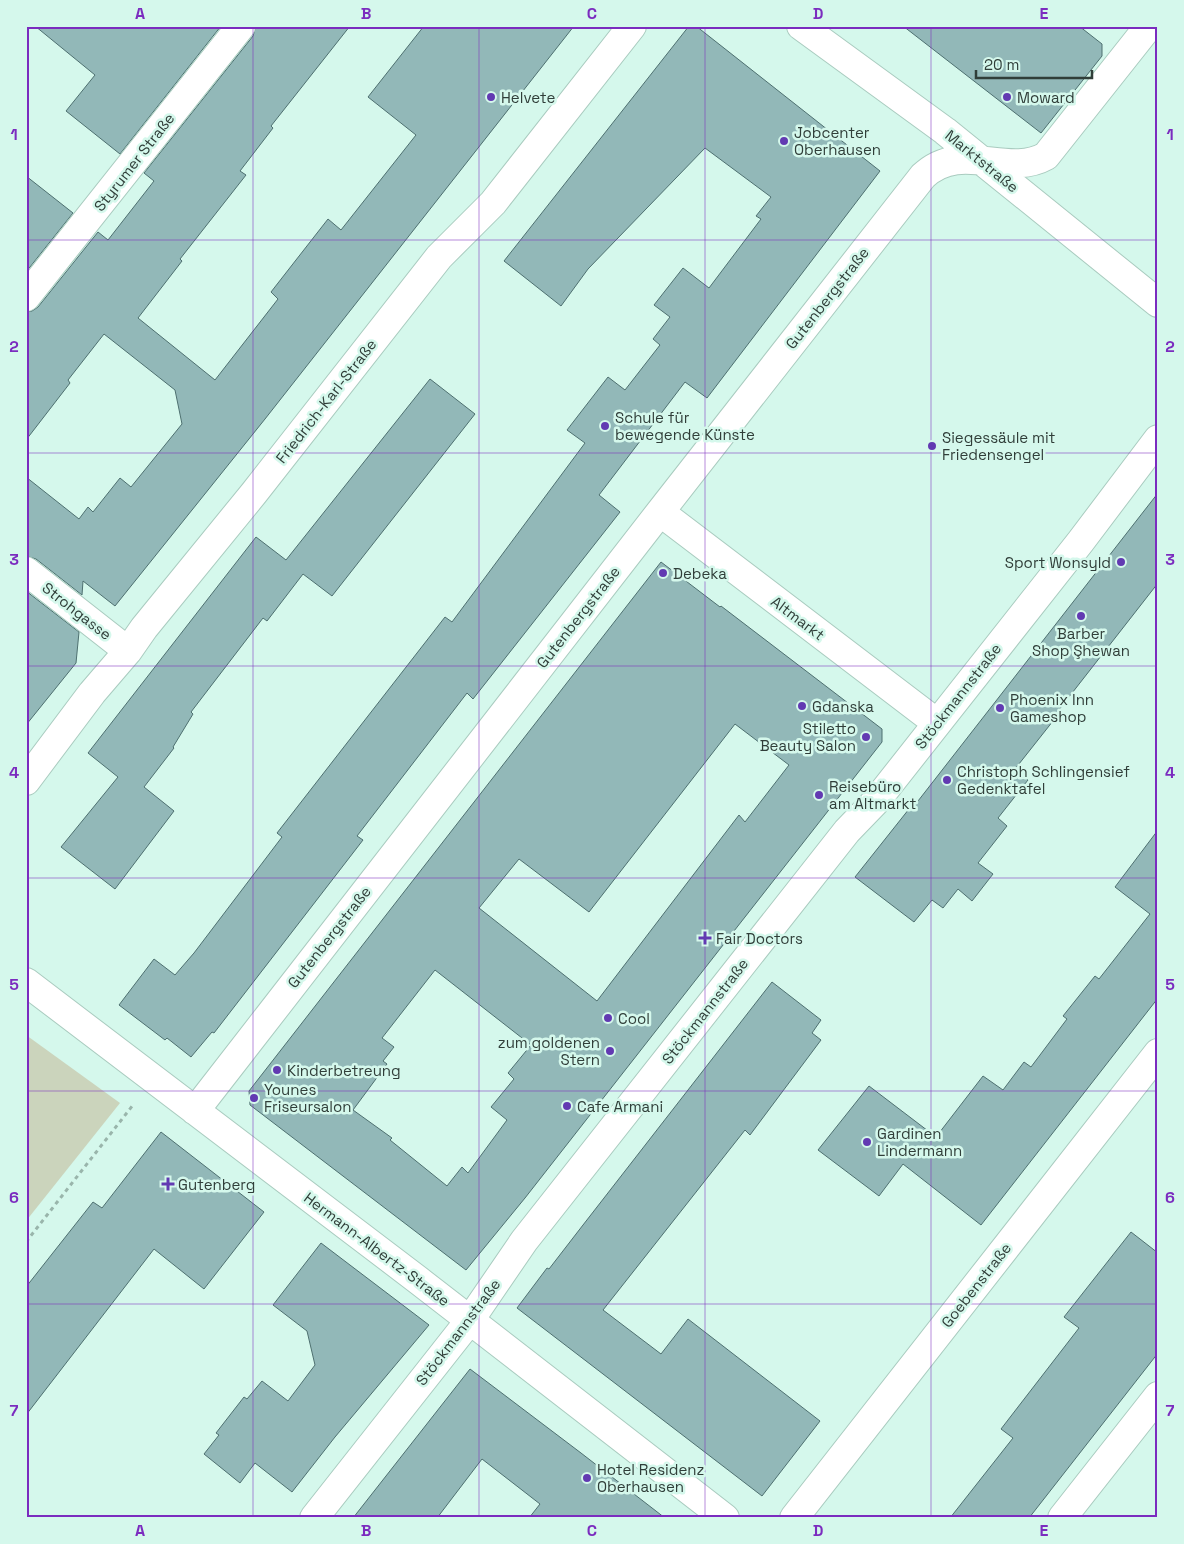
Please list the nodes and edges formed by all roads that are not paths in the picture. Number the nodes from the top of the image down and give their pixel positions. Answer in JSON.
{"nodes":[{"id":1,"x":241,"y":26,"type":"edge"},
{"id":2,"x":632,"y":26,"type":"edge"},
{"id":3,"x":800,"y":26,"type":"edge"},
{"id":4,"x":1149,"y":26,"type":"edge"},
{"id":5,"x":982,"y":161,"type":"junction"},
{"id":6,"x":26,"y":297,"type":"edge"},
{"id":7,"x":1158,"y":303,"type":"edge"},
{"id":8,"x":1158,"y":439,"type":"edge"},
{"id":9,"x":660,"y":512,"type":"junction"},
{"id":10,"x":26,"y":571,"type":"edge"},
{"id":11,"x":128,"y":651,"type":"junction"},
{"id":12,"x":937,"y":723,"type":"junction"},
{"id":13,"x":26,"y":781,"type":"edge"},
{"id":14,"x":26,"y":982,"type":"edge"},
{"id":15,"x":1158,"y":1053,"type":"edge"},
{"id":16,"x":195,"y":1111,"type":"junction"},
{"id":17,"x":470,"y":1320,"type":"junction"},
{"id":18,"x":1158,"y":1396,"type":"edge"},
{"id":19,"x":314,"y":1518,"type":"edge"},
{"id":20,"x":725,"y":1518,"type":"edge"},
{"id":21,"x":794,"y":1518,"type":"edge"},
{"id":22,"x":1062,"y":1518,"type":"edge"}],
"edges":[{"from":1,"to":6,"type":"street","name":"Styrumer Straße"},
{"from":2,"to":11,"type":"street","name":"Friedrich-Karl-Straße"},
{"from":3,"to":5,"type":"street","name":"Marktstraße"},
{"from":4,"to":5,"type":"street","name":"Gutenbergstraße"},
{"from":5,"to":7,"type":"street","name":"Marktstraße"},
{"from":5,"to":9,"type":"street","name":"Gutenbergstraße"},
{"from":8,"to":12,"type":"street","name":"Stöckmannstraße"},
{"from":9,"to":12,"type":"street","name":"Altmarkt"},
{"from":9,"to":16,"type":"street","name":"Gutenbergstraße"},
{"from":10,"to":11,"type":"street","name":"Strohgasse"},
{"from":11,"to":13,"type":"street","name":"Friedrich-Karl-Straße"},
{"from":12,"to":17,"type":"street","name":"Stöckmannstraße"},
{"from":14,"to":16,"type":"street","name":"Hermann-Albertz-Straße"},
{"from":15,"to":21,"type":"street","name":"Goebenstraße"},
{"from":16,"to":17,"type":"street","name":"Hermann-Albertz-Straße"},
{"from":17,"to":19,"type":"street","name":"Stöckmannstraße"},
{"from":17,"to":20,"type":"street","name":"Hermann-Albertz-Straße"},
{"from":18,"to":22,"type":"street"}]}
